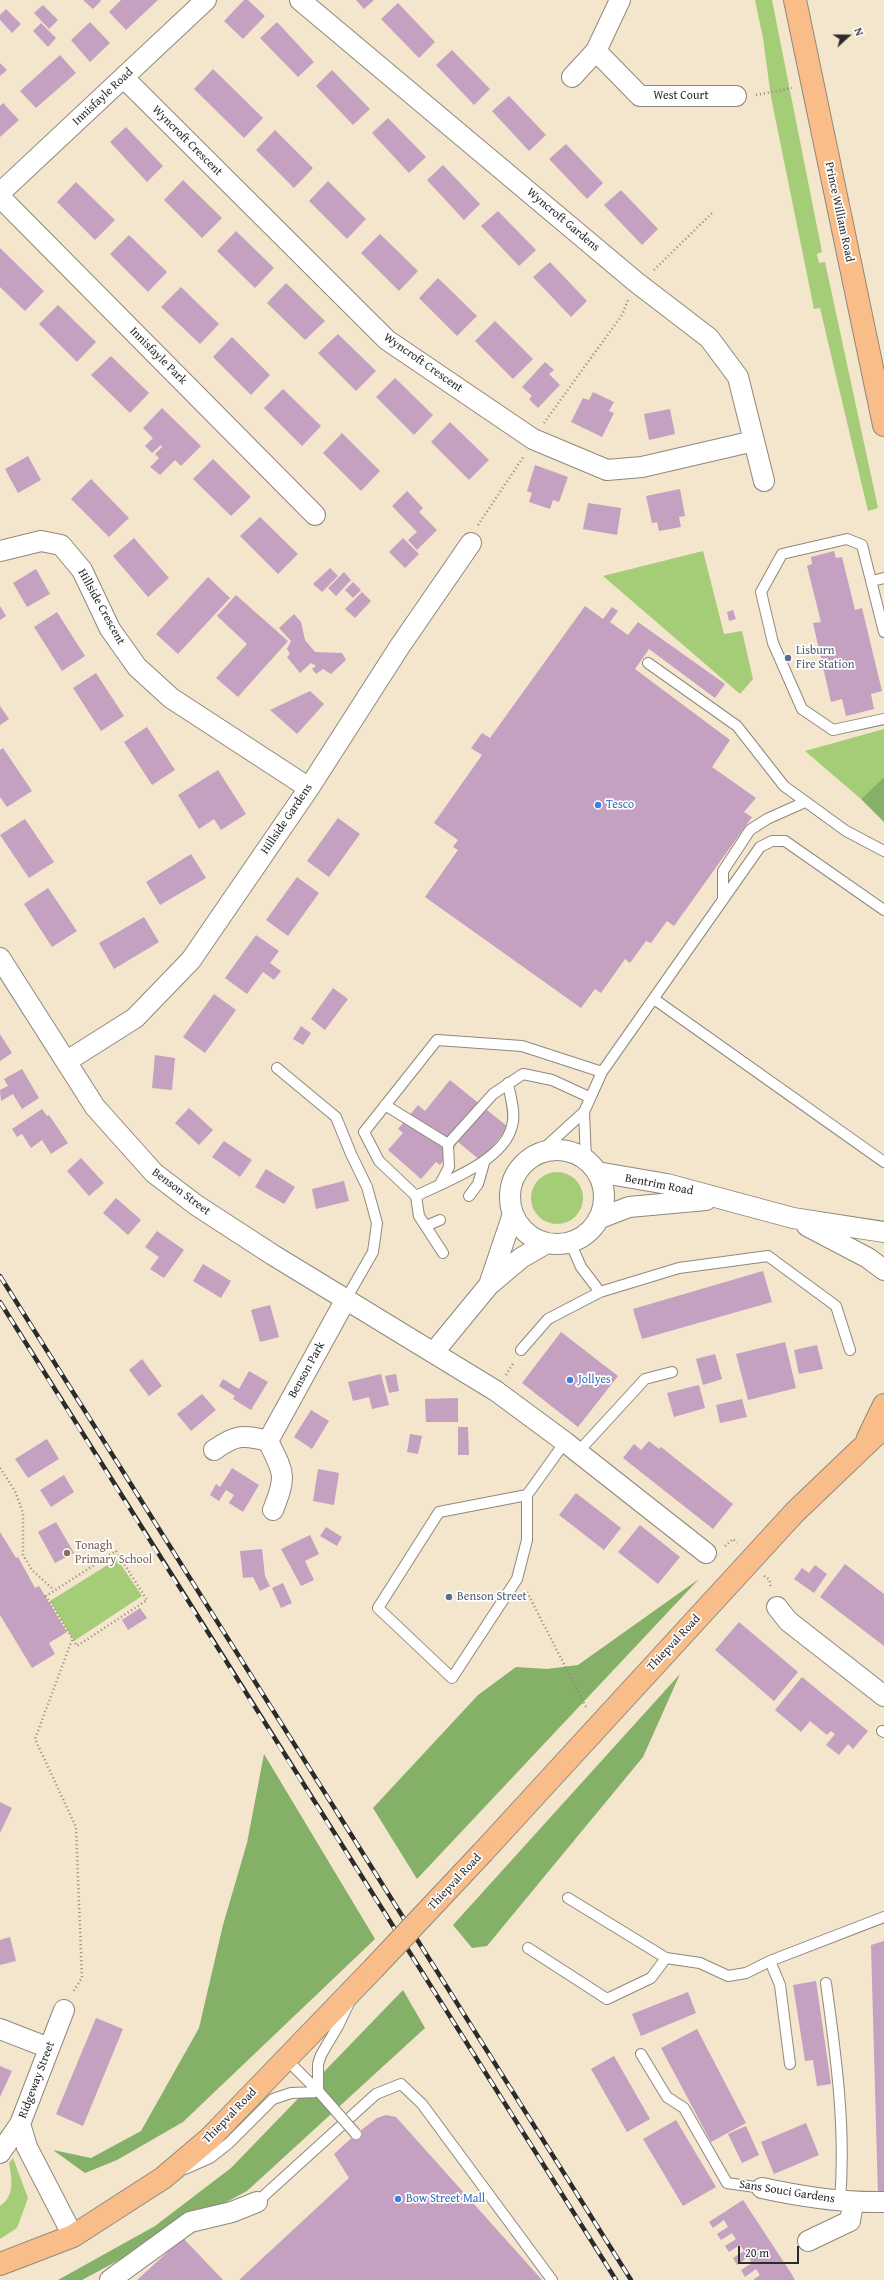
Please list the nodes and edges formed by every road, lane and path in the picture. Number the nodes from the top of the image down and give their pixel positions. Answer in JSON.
{"nodes":[{"id":1,"x":206,"y":0,"type":"edge"},
{"id":2,"x":300,"y":0,"type":"edge"},
{"id":3,"x":620,"y":0,"type":"edge"},
{"id":4,"x":794,"y":0,"type":"edge"},
{"id":5,"x":596,"y":51,"type":"junction"},
{"id":6,"x":124,"y":78,"type":"junction"},
{"id":7,"x":572,"y":78,"type":"dead end"},
{"id":8,"x":792,"y":88,"type":"dead end"},
{"id":9,"x":736,"y":96,"type":"joint"},
{"id":10,"x":0,"y":193,"type":"edge"},
{"id":11,"x":0,"y":197,"type":"edge"},
{"id":12,"x":712,"y":213,"type":"dead end"},
{"id":13,"x":636,"y":282,"type":"junction"},
{"id":14,"x":884,"y":425,"type":"edge"},
{"id":15,"x":533,"y":439,"type":"junction"},
{"id":16,"x":754,"y":441,"type":"junction"},
{"id":17,"x":764,"y":480,"type":"dead end"},
{"id":18,"x":315,"y":515,"type":"dead end"},
{"id":19,"x":471,"y":543,"type":"joint"},
{"id":20,"x":0,"y":551,"type":"edge"},
{"id":21,"x":884,"y":578,"type":"edge"},
{"id":22,"x":872,"y":581,"type":"junction"},
{"id":23,"x":884,"y":632,"type":"edge"},
{"id":24,"x":648,"y":663,"type":"dead end"},
{"id":25,"x":884,"y":719,"type":"edge"},
{"id":26,"x":309,"y":788,"type":"junction"},
{"id":27,"x":805,"y":802,"type":"junction"},
{"id":28,"x":884,"y":851,"type":"edge"},
{"id":29,"x":723,"y":900,"type":"junction"},
{"id":30,"x":884,"y":910,"type":"edge"},
{"id":31,"x":0,"y":958,"type":"edge"},
{"id":32,"x":654,"y":999,"type":"junction"},
{"id":33,"x":67,"y":1061,"type":"junction"},
{"id":34,"x":278,"y":1068,"type":"dead end"},
{"id":35,"x":602,"y":1072,"type":"junction"},
{"id":36,"x":508,"y":1083,"type":"junction"},
{"id":37,"x":589,"y":1097,"type":"junction"},
{"id":38,"x":385,"y":1105,"type":"junction"},
{"id":39,"x":584,"y":1112,"type":"junction"},
{"id":40,"x":448,"y":1144,"type":"junction"},
{"id":41,"x":540,"y":1152,"type":"junction"},
{"id":42,"x":884,"y":1162,"type":"edge"},
{"id":43,"x":484,"y":1163,"type":"junction"},
{"id":44,"x":591,"y":1166,"type":"junction"},
{"id":45,"x":440,"y":1184,"type":"junction"},
{"id":46,"x":416,"y":1196,"type":"junction"},
{"id":47,"x":469,"y":1196,"type":"dead end"},
{"id":48,"x":722,"y":1199,"type":"junction"},
{"id":49,"x":513,"y":1214,"type":"junction"},
{"id":50,"x":793,"y":1218,"type":"junction"},
{"id":51,"x":598,"y":1219,"type":"junction"},
{"id":52,"x":440,"y":1220,"type":"dead end"},
{"id":53,"x":426,"y":1226,"type":"junction"},
{"id":54,"x":884,"y":1232,"type":"edge"},
{"id":55,"x":570,"y":1242,"type":"junction"},
{"id":56,"x":547,"y":1243,"type":"junction"},
{"id":57,"x":443,"y":1253,"type":"dead end"},
{"id":58,"x":884,"y":1270,"type":"edge"},
{"id":59,"x":489,"y":1285,"type":"junction"},
{"id":60,"x":600,"y":1292,"type":"junction"},
{"id":61,"x":346,"y":1299,"type":"junction"},
{"id":62,"x":521,"y":1350,"type":"joint"},
{"id":63,"x":850,"y":1350,"type":"dead end"},
{"id":64,"x":434,"y":1352,"type":"junction"},
{"id":65,"x":672,"y":1372,"type":"dead end"},
{"id":66,"x":496,"y":1391,"type":"junction"},
{"id":67,"x":884,"y":1405,"type":"edge"},
{"id":68,"x":884,"y":1427,"type":"edge"},
{"id":69,"x":268,"y":1441,"type":"junction"},
{"id":70,"x":865,"y":1443,"type":"junction"},
{"id":71,"x":572,"y":1447,"type":"junction"},
{"id":72,"x":214,"y":1450,"type":"dead end"},
{"id":73,"x":0,"y":1468,"type":"edge"},
{"id":74,"x":527,"y":1495,"type":"junction"},
{"id":75,"x":273,"y":1510,"type":"dead end"},
{"id":76,"x":706,"y":1553,"type":"dead end"},
{"id":77,"x":517,"y":1579,"type":"junction"},
{"id":78,"x":54,"y":1590,"type":"junction"},
{"id":79,"x":777,"y":1607,"type":"dead end"},
{"id":80,"x":72,"y":1640,"type":"junction"},
{"id":81,"x":884,"y":1696,"type":"edge"},
{"id":82,"x":596,"y":1728,"type":"junction"},
{"id":83,"x":568,"y":1898,"type":"dead end"},
{"id":84,"x":884,"y":1917,"type":"edge"},
{"id":85,"x":528,"y":1948,"type":"dead end"},
{"id":86,"x":666,"y":1958,"type":"junction"},
{"id":87,"x":770,"y":1961,"type":"junction"},
{"id":88,"x":826,"y":1983,"type":"dead end"},
{"id":89,"x":357,"y":1986,"type":"junction"},
{"id":90,"x":64,"y":2010,"type":"joint"},
{"id":91,"x":0,"y":2029,"type":"edge"},
{"id":92,"x":49,"y":2048,"type":"junction"},
{"id":93,"x":641,"y":2054,"type":"dead end"},
{"id":94,"x":285,"y":2058,"type":"junction"},
{"id":95,"x":790,"y":2064,"type":"dead end"},
{"id":96,"x":319,"y":2092,"type":"junction"},
{"id":97,"x":20,"y":2124,"type":"junction"},
{"id":98,"x":356,"y":2134,"type":"dead end"},
{"id":99,"x":0,"y":2154,"type":"edge"},
{"id":100,"x":164,"y":2178,"type":"junction"},
{"id":101,"x":762,"y":2188,"type":"joint"},
{"id":102,"x":257,"y":2202,"type":"joint"},
{"id":103,"x":846,"y":2202,"type":"junction"},
{"id":104,"x":884,"y":2202,"type":"edge"},
{"id":105,"x":72,"y":2236,"type":"junction"},
{"id":106,"x":808,"y":2241,"type":"dead end"},
{"id":107,"x":0,"y":2264,"type":"edge"},
{"id":108,"x":110,"y":2280,"type":"edge"},
{"id":109,"x":552,"y":2280,"type":"edge"}],
"edges":[{"from":1,"to":6,"type":"street","name":"Innisfayle Road"},
{"from":2,"to":13,"type":"street","name":"Wyncroft Gardens"},
{"from":3,"to":5,"type":"street"},
{"from":4,"to":14,"type":"main road","name":"Prince William Road"},
{"from":5,"to":7,"type":"street"},
{"from":5,"to":9,"type":"street","name":"West Court"},
{"from":6,"to":10,"type":"street","name":"Innisfayle Road"},
{"from":6,"to":15,"type":"street","name":"Wyncroft Crescent"},
{"from":8,"to":9,"type":"path"},
{"from":11,"to":18,"type":"street","name":"Innisfayle Park"},
{"from":12,"to":13,"type":"path"},
{"from":13,"to":15,"type":"path"},
{"from":13,"to":16,"type":"street","name":"Wyncroft Gardens"},
{"from":15,"to":16,"type":"street","name":"Wyncroft Crescent"},
{"from":15,"to":19,"type":"path"},
{"from":16,"to":17,"type":"street","name":"Wyncroft Gardens"},
{"from":19,"to":26,"type":"street","name":"Hillside Gardens"},
{"from":20,"to":26,"type":"street","name":"Hillside Crescent"},
{"from":21,"to":22,"type":"lane"},
{"from":22,"to":23,"type":"lane"},
{"from":22,"to":25,"type":"lane"},
{"from":24,"to":27,"type":"lane"},
{"from":26,"to":33,"type":"street","name":"Hillside Gardens"},
{"from":27,"to":28,"type":"lane"},
{"from":27,"to":29,"type":"lane"},
{"from":29,"to":30,"type":"lane"},
{"from":29,"to":32,"type":"lane"},
{"from":31,"to":33,"type":"street","name":"Benson Street"},
{"from":32,"to":35,"type":"lane"},
{"from":32,"to":42,"type":"lane"},
{"from":33,"to":61,"type":"street","name":"Benson Street"},
{"from":34,"to":61,"type":"lane"},
{"from":35,"to":37,"type":"lane"},
{"from":35,"to":38,"type":"lane"},
{"from":36,"to":37,"type":"lane"},
{"from":36,"to":40,"type":"lane"},
{"from":36,"to":43,"type":"lane"},
{"from":37,"to":39,"type":"lane"},
{"from":38,"to":40,"type":"lane"},
{"from":38,"to":46,"type":"lane"},
{"from":39,"to":41,"type":"lane"},
{"from":39,"to":44,"type":"lane"},
{"from":40,"to":45,"type":"lane"},
{"from":41,"to":44,"type":"street"},
{"from":41,"to":49,"type":"street"},
{"from":43,"to":45,"type":"lane"},
{"from":43,"to":47,"type":"lane"},
{"from":44,"to":48,"type":"street","name":"Bentrim Road"},
{"from":44,"to":51,"type":"street"},
{"from":45,"to":46,"type":"lane"},
{"from":46,"to":53,"type":"lane"},
{"from":48,"to":50,"type":"street","name":"Bentrim Road"},
{"from":48,"to":51,"type":"street","name":"Bentrim Road"},
{"from":49,"to":56,"type":"street"},
{"from":49,"to":59,"type":"street"},
{"from":50,"to":54,"type":"street","name":"Bentrim Road"},
{"from":50,"to":58,"type":"street","name":"Bentrim Road"},
{"from":51,"to":55,"type":"street"},
{"from":52,"to":53,"type":"lane"},
{"from":53,"to":57,"type":"lane"},
{"from":55,"to":56,"type":"street"},
{"from":55,"to":60,"type":"lane"},
{"from":56,"to":59,"type":"street"},
{"from":59,"to":64,"type":"street"},
{"from":60,"to":62,"type":"lane"},
{"from":60,"to":63,"type":"lane"},
{"from":61,"to":64,"type":"street","name":"Benson Street"},
{"from":61,"to":69,"type":"street","name":"Benson Park"},
{"from":62,"to":66,"type":"path"},
{"from":64,"to":66,"type":"street","name":"Benson Street"},
{"from":65,"to":71,"type":"lane"},
{"from":66,"to":71,"type":"street","name":"Benson Street"},
{"from":67,"to":70,"type":"main road","name":"Thiepval Road"},
{"from":68,"to":70,"type":"main road","name":"Thiepval Road"},
{"from":69,"to":72,"type":"street"},
{"from":69,"to":75,"type":"street"},
{"from":70,"to":82,"type":"main road","name":"Thiepval Road"},
{"from":71,"to":74,"type":"lane"},
{"from":71,"to":76,"type":"street","name":"Benson Street"},
{"from":73,"to":78,"type":"path"},
{"from":74,"to":77,"type":"lane"},
{"from":74,"to":77,"type":"lane"},
{"from":77,"to":82,"type":"path"},
{"from":78,"to":80,"type":"path"},
{"from":78,"to":80,"type":"path"},
{"from":79,"to":81,"type":"street"},
{"from":80,"to":90,"type":"path"},
{"from":82,"to":89,"type":"main road","name":"Thiepval Road","bridge":true},
{"from":83,"to":86,"type":"lane"},
{"from":84,"to":87,"type":"lane"},
{"from":85,"to":86,"type":"lane"},
{"from":86,"to":87,"type":"lane"},
{"from":87,"to":95,"type":"lane"},
{"from":88,"to":103,"type":"lane"},
{"from":89,"to":94,"type":"main road","name":"Thiepval Road"},
{"from":89,"to":96,"type":"lane"},
{"from":90,"to":92,"type":"street","name":"Ridgeway Street"},
{"from":91,"to":92,"type":"street"},
{"from":92,"to":97,"type":"street","name":"Ridgeway Street"},
{"from":93,"to":101,"type":"lane","name":"Sans Souci Gardens"},
{"from":94,"to":96,"type":"lane"},
{"from":94,"to":100,"type":"main road","name":"Thiepval Road"},
{"from":96,"to":98,"type":"lane","bridge":true},
{"from":96,"to":100,"type":"lane"},
{"from":97,"to":99,"type":"street"},
{"from":97,"to":105,"type":"street","name":"Ridgeway Street"},
{"from":100,"to":105,"type":"main road","name":"Thiepval Road"},
{"from":101,"to":103,"type":"street","name":"Sans Souci Gardens"},
{"from":102,"to":108,"type":"street"},
{"from":102,"to":109,"type":"lane"},
{"from":103,"to":104,"type":"street","name":"Sans Souci Gardens"},
{"from":103,"to":106,"type":"street"},
{"from":105,"to":107,"type":"main road","name":"Thiepval Road"}]}
